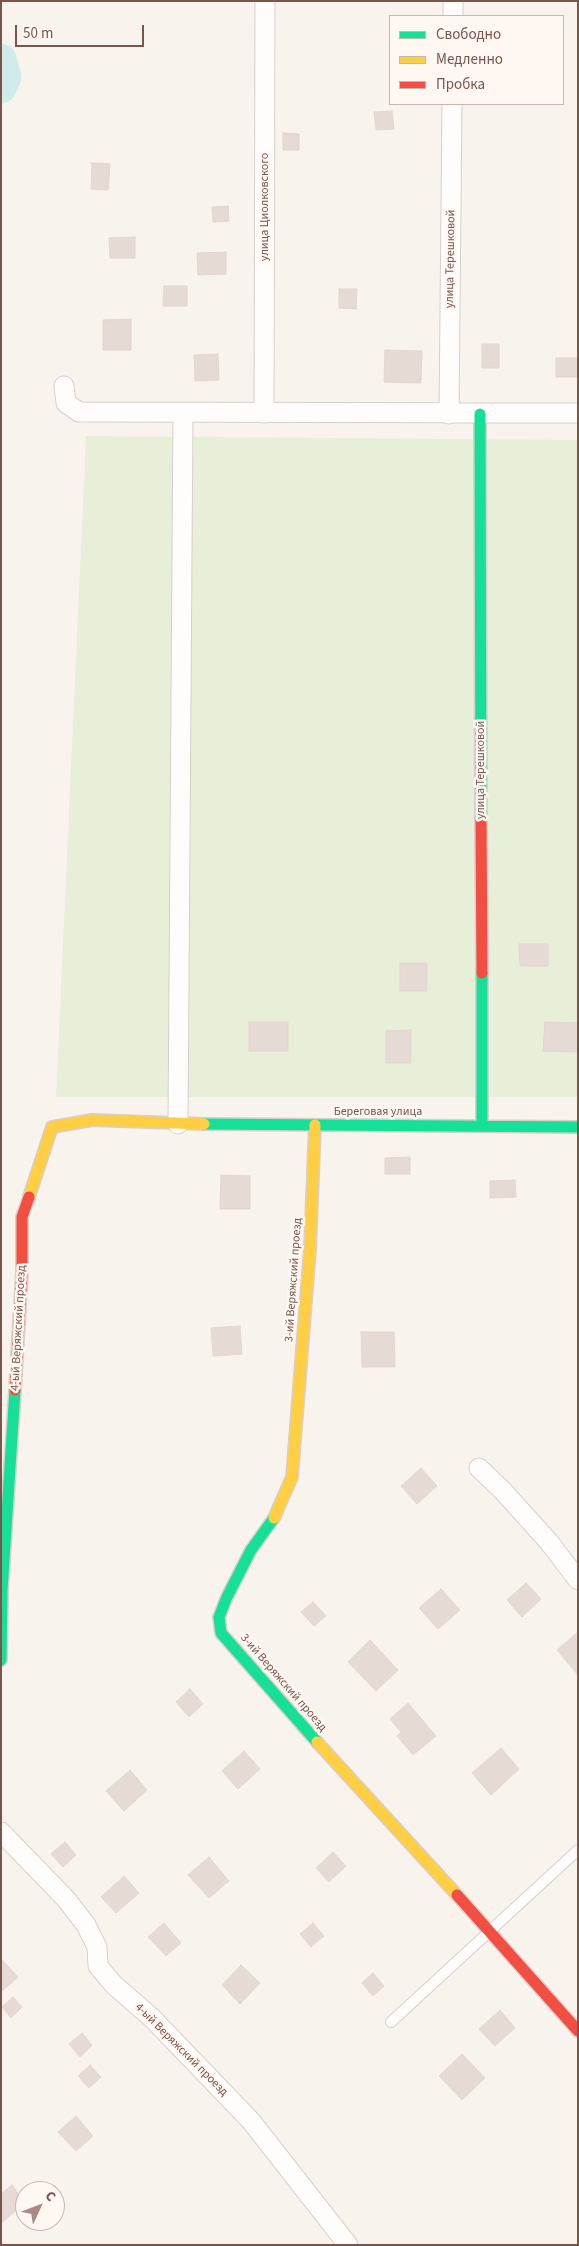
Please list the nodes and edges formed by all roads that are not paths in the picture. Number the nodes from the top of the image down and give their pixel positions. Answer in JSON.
{"nodes":[{"id":1,"x":265,"y":1,"type":"edge"},
{"id":2,"x":453,"y":1,"type":"edge"},
{"id":3,"x":453,"y":15,"type":"edge"},
{"id":4,"x":452,"y":105,"type":"edge"},
{"id":5,"x":64,"y":386,"type":"dead end"},
{"id":6,"x":183,"y":413,"type":"junction"},
{"id":7,"x":264,"y":413,"type":"junction"},
{"id":8,"x":578,"y":413,"type":"edge"},
{"id":9,"x":449,"y":414,"type":"junction"},
{"id":10,"x":480,"y":414,"type":"junction"},
{"id":11,"x":178,"y":1124,"type":"junction"},
{"id":12,"x":315,"y":1125,"type":"junction"},
{"id":13,"x":482,"y":1126,"type":"junction"},
{"id":14,"x":578,"y":1127,"type":"edge"},
{"id":15,"x":479,"y":1468,"type":"dead end"},
{"id":16,"x":578,"y":1580,"type":"edge"},
{"id":17,"x":1,"y":1660,"type":"edge"},
{"id":18,"x":1,"y":1832,"type":"edge"},
{"id":19,"x":578,"y":1850,"type":"edge"},
{"id":20,"x":490,"y":1932,"type":"junction"},
{"id":21,"x":391,"y":2022,"type":"dead end"},
{"id":22,"x":578,"y":2031,"type":"edge"},
{"id":23,"x":348,"y":2245,"type":"edge"}],
"edges":[{"from":1,"to":7,"type":"street","name":"улица Циолковского"},
{"from":2,"to":3,"type":"street"},
{"from":4,"to":9,"type":"street","name":"улица Терешковой"},
{"from":5,"to":6,"type":"street"},
{"from":6,"to":7,"type":"street"},
{"from":6,"to":11,"type":"street"},
{"from":7,"to":9,"type":"street"},
{"from":8,"to":10,"type":"street"},
{"from":9,"to":10,"type":"street"},
{"from":10,"to":13,"type":"street","name":"улица Терешковой"},
{"from":11,"to":12,"type":"street","name":"Береговая улица"},
{"from":11,"to":17,"type":"street","name":"4-ый Веряжский проезд"},
{"from":12,"to":13,"type":"street","name":"Береговая улица"},
{"from":12,"to":20,"type":"street","name":"3-ий Веряжский проезд"},
{"from":13,"to":14,"type":"street","name":"Береговая улица"},
{"from":15,"to":16,"type":"street"},
{"from":18,"to":23,"type":"street","name":"4-ый Веряжский проезд"},
{"from":19,"to":20,"type":"lane"},
{"from":20,"to":21,"type":"lane"},
{"from":20,"to":22,"type":"street","name":"3-ий Веряжский проезд"}]}
